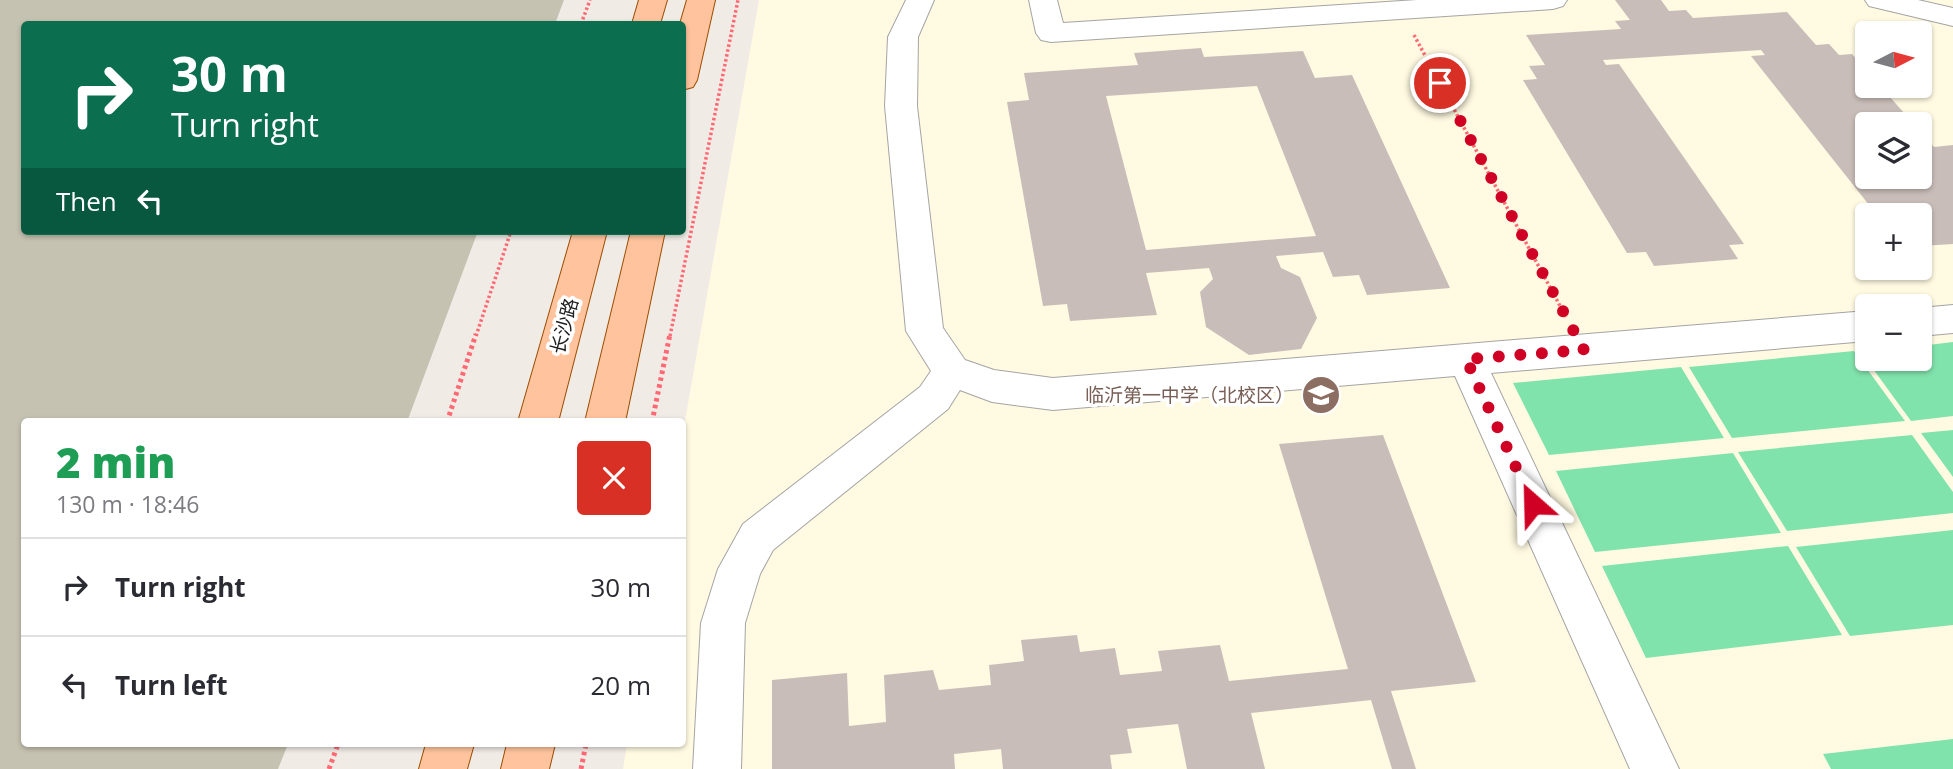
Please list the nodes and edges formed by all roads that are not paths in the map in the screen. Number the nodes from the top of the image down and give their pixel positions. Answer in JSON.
{"nodes":[{"id":1,"x":653,"y":0,"type":"edge"},
{"id":2,"x":701,"y":0,"type":"edge"},
{"id":3,"x":920,"y":0,"type":"edge"},
{"id":4,"x":1043,"y":0,"type":"edge"},
{"id":5,"x":1553,"y":0,"type":"edge"},
{"id":6,"x":1879,"y":0,"type":"edge"},
{"id":7,"x":1521,"y":1,"type":"edge"},
{"id":8,"x":1953,"y":17,"type":"edge"},
{"id":9,"x":647,"y":21,"type":"edge"},
{"id":10,"x":686,"y":63,"type":"edge"},
{"id":11,"x":589,"y":235,"type":"edge"},
{"id":12,"x":647,"y":235,"type":"edge"},
{"id":13,"x":1953,"y":319,"type":"edge"},
{"id":14,"x":1932,"y":320,"type":"edge"},
{"id":15,"x":1855,"y":327,"type":"edge"},
{"id":16,"x":1466,"y":359,"type":"junction"},
{"id":17,"x":952,"y":370,"type":"junction"},
{"id":18,"x":539,"y":418,"type":"edge"},
{"id":19,"x":606,"y":418,"type":"edge"},
{"id":20,"x":449,"y":747,"type":"edge"},
{"id":21,"x":530,"y":747,"type":"edge"},
{"id":22,"x":443,"y":769,"type":"edge"},
{"id":23,"x":526,"y":769,"type":"edge"},
{"id":24,"x":717,"y":769,"type":"edge"},
{"id":25,"x":1655,"y":769,"type":"edge"}],
"edges":[{"from":1,"to":9,"type":"main road"},
{"from":2,"to":10,"type":"main road"},
{"from":3,"to":17,"type":"street"},
{"from":4,"to":7,"type":"street"},
{"from":5,"to":7,"type":"street"},
{"from":6,"to":8,"type":"street"},
{"from":11,"to":18,"type":"main road","name":"长沙路"},
{"from":12,"to":19,"type":"main road"},
{"from":13,"to":14,"type":"street"},
{"from":15,"to":16,"type":"street"},
{"from":16,"to":17,"type":"street"},
{"from":16,"to":25,"type":"street"},
{"from":17,"to":24,"type":"street"},
{"from":20,"to":22,"type":"main road"},
{"from":21,"to":23,"type":"main road"}]}
